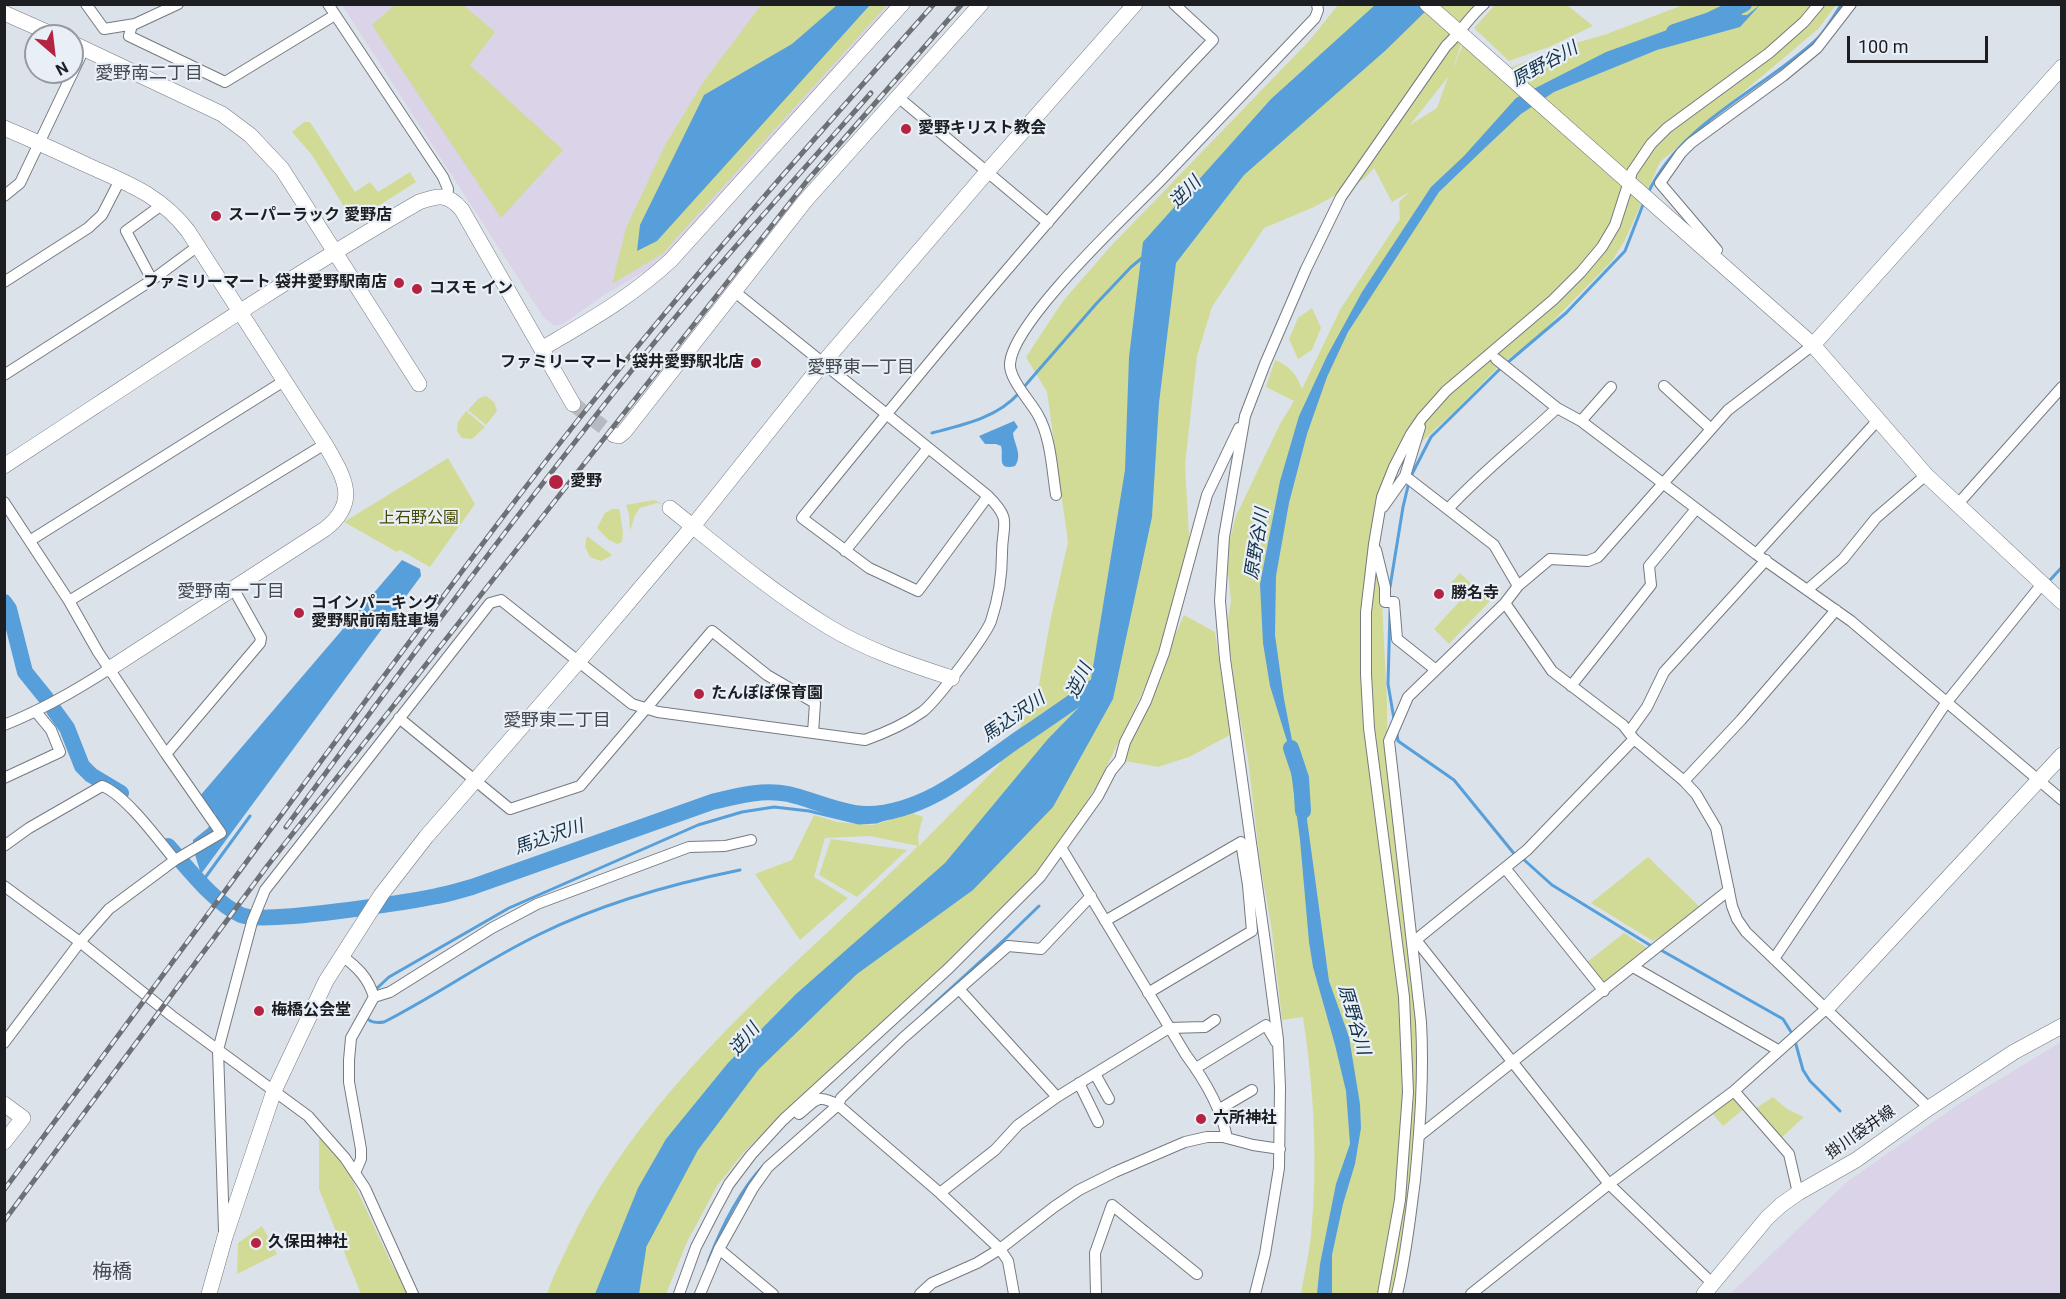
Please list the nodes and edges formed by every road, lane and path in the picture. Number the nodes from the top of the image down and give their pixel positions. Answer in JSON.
{"nodes":[{"id":1,"x":86,"y":4,"type":"edge"},
{"id":2,"x":178,"y":4,"type":"edge"},
{"id":3,"x":328,"y":4,"type":"edge"},
{"id":4,"x":902,"y":4,"type":"edge"},
{"id":5,"x":981,"y":4,"type":"edge"},
{"id":6,"x":1136,"y":4,"type":"edge"},
{"id":7,"x":1174,"y":4,"type":"edge"},
{"id":8,"x":1317,"y":4,"type":"edge"},
{"id":9,"x":1427,"y":4,"type":"edge"},
{"id":10,"x":1484,"y":4,"type":"edge"},
{"id":11,"x":1819,"y":4,"type":"edge"},
{"id":12,"x":1851,"y":4,"type":"edge"},
{"id":13,"x":4,"y":13,"type":"edge"},
{"id":14,"x":335,"y":15,"type":"junction"},
{"id":15,"x":29,"y":24,"type":"edge"},
{"id":16,"x":132,"y":25,"type":"junction"},
{"id":17,"x":1459,"y":34,"type":"junction"},
{"id":18,"x":84,"y":49,"type":"edge"},
{"id":19,"x":2061,"y":67,"type":"edge"},
{"id":20,"x":62,"y":84,"type":"edge"},
{"id":21,"x":898,"y":97,"type":"junction"},
{"id":22,"x":4,"y":128,"type":"edge"},
{"id":23,"x":38,"y":142,"type":"junction"},
{"id":24,"x":987,"y":172,"type":"junction"},
{"id":25,"x":120,"y":180,"type":"junction"},
{"id":26,"x":1629,"y":182,"type":"junction"},
{"id":27,"x":4,"y":196,"type":"edge"},
{"id":28,"x":447,"y":197,"type":"junction"},
{"id":29,"x":163,"y":204,"type":"junction"},
{"id":30,"x":1048,"y":223,"type":"junction"},
{"id":31,"x":198,"y":246,"type":"junction"},
{"id":32,"x":333,"y":252,"type":"junction"},
{"id":33,"x":1712,"y":255,"type":"junction"},
{"id":34,"x":152,"y":280,"type":"junction"},
{"id":35,"x":4,"y":282,"type":"edge"},
{"id":36,"x":735,"y":292,"type":"junction"},
{"id":37,"x":238,"y":312,"type":"junction"},
{"id":38,"x":1536,"y":313,"type":"junction"},
{"id":39,"x":1813,"y":345,"type":"junction"},
{"id":40,"x":543,"y":348,"type":"junction"},
{"id":41,"x":1496,"y":359,"type":"junction"},
{"id":42,"x":823,"y":363,"type":"junction"},
{"id":43,"x":4,"y":375,"type":"edge"},
{"id":44,"x":284,"y":381,"type":"junction"},
{"id":45,"x":1455,"y":383,"type":"junction"},
{"id":46,"x":419,"y":384,"type":"dead end"},
{"id":47,"x":1664,"y":386,"type":"dead end"},
{"id":48,"x":1611,"y":387,"type":"dead end"},
{"id":49,"x":2061,"y":387,"type":"edge"},
{"id":50,"x":573,"y":404,"type":"tunnel mouth"},
{"id":51,"x":1557,"y":408,"type":"junction"},
{"id":52,"x":886,"y":414,"type":"junction"},
{"id":53,"x":1245,"y":416,"type":"junction"},
{"id":54,"x":1422,"y":418,"type":"junction"},
{"id":55,"x":1878,"y":420,"type":"junction"},
{"id":56,"x":1581,"y":421,"type":"junction"},
{"id":57,"x":1711,"y":429,"type":"junction"},
{"id":58,"x":614,"y":435,"type":"dead end"},
{"id":59,"x":325,"y":444,"type":"junction"},
{"id":60,"x":928,"y":448,"type":"junction"},
{"id":61,"x":4,"y":466,"type":"edge"},
{"id":62,"x":1926,"y":475,"type":"junction"},
{"id":63,"x":1405,"y":476,"type":"junction"},
{"id":64,"x":1663,"y":483,"type":"junction"},
{"id":65,"x":1056,"y":495,"type":"dead end"},
{"id":66,"x":988,"y":496,"type":"junction"},
{"id":67,"x":4,"y":502,"type":"edge"},
{"id":68,"x":1957,"y":505,"type":"junction"},
{"id":69,"x":670,"y":508,"type":"dead end"},
{"id":70,"x":1448,"y":509,"type":"junction"},
{"id":71,"x":1696,"y":509,"type":"junction"},
{"id":72,"x":1378,"y":518,"type":"junction"},
{"id":73,"x":693,"y":526,"type":"junction"},
{"id":74,"x":31,"y":540,"type":"junction"},
{"id":75,"x":1374,"y":544,"type":"junction"},
{"id":76,"x":845,"y":551,"type":"junction"},
{"id":77,"x":1756,"y":554,"type":"junction"},
{"id":78,"x":1766,"y":560,"type":"junction"},
{"id":79,"x":2042,"y":584,"type":"junction"},
{"id":80,"x":1518,"y":586,"type":"junction"},
{"id":81,"x":233,"y":588,"type":"junction"},
{"id":82,"x":1807,"y":590,"type":"junction"},
{"id":83,"x":69,"y":601,"type":"junction"},
{"id":84,"x":2061,"y":602,"type":"edge"},
{"id":85,"x":1505,"y":603,"type":"junction"},
{"id":86,"x":1836,"y":610,"type":"junction"},
{"id":87,"x":578,"y":662,"type":"junction"},
{"id":88,"x":109,"y":669,"type":"junction"},
{"id":89,"x":1436,"y":670,"type":"junction"},
{"id":90,"x":952,"y":678,"type":"junction"},
{"id":91,"x":1571,"y":686,"type":"junction"},
{"id":92,"x":1946,"y":703,"type":"junction"},
{"id":93,"x":645,"y":708,"type":"junction"},
{"id":94,"x":37,"y":712,"type":"junction"},
{"id":95,"x":399,"y":718,"type":"junction"},
{"id":96,"x":4,"y":725,"type":"edge"},
{"id":97,"x":813,"y":733,"type":"junction"},
{"id":98,"x":1631,"y":736,"type":"junction"},
{"id":99,"x":166,"y":754,"type":"junction"},
{"id":100,"x":2061,"y":755,"type":"edge"},
{"id":101,"x":4,"y":778,"type":"edge"},
{"id":102,"x":2038,"y":780,"type":"junction"},
{"id":103,"x":474,"y":781,"type":"junction"},
{"id":104,"x":1684,"y":781,"type":"junction"},
{"id":105,"x":2061,"y":800,"type":"edge"},
{"id":106,"x":752,"y":840,"type":"dead end"},
{"id":107,"x":4,"y":846,"type":"edge"},
{"id":108,"x":1062,"y":849,"type":"junction"},
{"id":109,"x":178,"y":858,"type":"junction"},
{"id":110,"x":1505,"y":868,"type":"junction"},
{"id":111,"x":4,"y":886,"type":"edge"},
{"id":112,"x":1730,"y":890,"type":"junction"},
{"id":113,"x":1091,"y":896,"type":"junction"},
{"id":114,"x":1105,"y":921,"type":"junction"},
{"id":115,"x":1414,"y":941,"type":"junction"},
{"id":116,"x":80,"y":942,"type":"junction"},
{"id":117,"x":341,"y":955,"type":"junction"},
{"id":118,"x":1774,"y":959,"type":"junction"},
{"id":119,"x":1633,"y":967,"type":"junction"},
{"id":120,"x":959,"y":989,"type":"junction"},
{"id":121,"x":1604,"y":990,"type":"junction"},
{"id":122,"x":1148,"y":993,"type":"junction"},
{"id":123,"x":374,"y":996,"type":"junction"},
{"id":124,"x":1827,"y":1008,"type":"junction"},
{"id":125,"x":1215,"y":1020,"type":"dead end"},
{"id":126,"x":2061,"y":1026,"type":"edge"},
{"id":127,"x":1169,"y":1028,"type":"junction"},
{"id":128,"x":4,"y":1043,"type":"edge"},
{"id":129,"x":1278,"y":1044,"type":"junction"},
{"id":130,"x":218,"y":1050,"type":"junction"},
{"id":131,"x":1778,"y":1050,"type":"junction"},
{"id":132,"x":1513,"y":1063,"type":"junction"},
{"id":133,"x":1196,"y":1068,"type":"junction"},
{"id":134,"x":1095,"y":1074,"type":"junction"},
{"id":135,"x":1079,"y":1083,"type":"junction"},
{"id":136,"x":1252,"y":1090,"type":"dead end"},
{"id":137,"x":274,"y":1091,"type":"junction"},
{"id":138,"x":1734,"y":1091,"type":"junction"},
{"id":139,"x":1057,"y":1097,"type":"junction"},
{"id":140,"x":1109,"y":1099,"type":"dead end"},
{"id":141,"x":4,"y":1104,"type":"edge"},
{"id":142,"x":838,"y":1105,"type":"junction"},
{"id":143,"x":1929,"y":1108,"type":"junction"},
{"id":144,"x":1218,"y":1110,"type":"junction"},
{"id":145,"x":1098,"y":1122,"type":"dead end"},
{"id":146,"x":1419,"y":1136,"type":"junction"},
{"id":147,"x":1227,"y":1138,"type":"junction"},
{"id":148,"x":4,"y":1142,"type":"edge"},
{"id":149,"x":759,"y":1147,"type":"junction"},
{"id":150,"x":1280,"y":1149,"type":"junction"},
{"id":151,"x":355,"y":1173,"type":"junction"},
{"id":152,"x":1609,"y":1184,"type":"junction"},
{"id":153,"x":940,"y":1192,"type":"junction"},
{"id":154,"x":1798,"y":1193,"type":"junction"},
{"id":155,"x":225,"y":1237,"type":"junction"},
{"id":156,"x":718,"y":1249,"type":"junction"},
{"id":157,"x":1000,"y":1249,"type":"junction"},
{"id":158,"x":1197,"y":1274,"type":"dead end"},
{"id":159,"x":1708,"y":1289,"type":"edge"},
{"id":160,"x":209,"y":1294,"type":"edge"},
{"id":161,"x":413,"y":1294,"type":"edge"},
{"id":162,"x":679,"y":1294,"type":"edge"},
{"id":163,"x":700,"y":1294,"type":"edge"},
{"id":164,"x":773,"y":1294,"type":"edge"},
{"id":165,"x":920,"y":1294,"type":"edge"},
{"id":166,"x":1014,"y":1294,"type":"edge"},
{"id":167,"x":1096,"y":1294,"type":"edge"},
{"id":168,"x":1255,"y":1294,"type":"edge"},
{"id":169,"x":1383,"y":1294,"type":"edge"},
{"id":170,"x":1397,"y":1294,"type":"edge"},
{"id":171,"x":1471,"y":1294,"type":"edge"}],
"edges":[{"from":1,"to":16,"type":"street"},
{"from":2,"to":16,"type":"street"},
{"from":3,"to":14,"type":"street"},
{"from":4,"to":40,"type":"street"},
{"from":5,"to":21,"type":"street"},
{"from":6,"to":24,"type":"street"},
{"from":7,"to":30,"type":"street"},
{"from":8,"to":65,"type":"street"},
{"from":9,"to":17,"type":"street"},
{"from":10,"to":17,"type":"street"},
{"from":11,"to":26,"type":"street"},
{"from":12,"to":33,"type":"street"},
{"from":13,"to":15,"type":"street"},
{"from":14,"to":16,"type":"street"},
{"from":14,"to":28,"type":"street"},
{"from":17,"to":26,"type":"street"},
{"from":17,"to":53,"type":"street"},
{"from":18,"to":32,"type":"street"},
{"from":19,"to":39,"type":"street"},
{"from":20,"to":23,"type":"street"},
{"from":21,"to":24,"type":"street"},
{"from":21,"to":36,"type":"street"},
{"from":22,"to":23,"type":"street"},
{"from":23,"to":25,"type":"street"},
{"from":23,"to":27,"type":"street"},
{"from":24,"to":30,"type":"street"},
{"from":24,"to":42,"type":"street"},
{"from":25,"to":29,"type":"street"},
{"from":25,"to":35,"type":"street"},
{"from":26,"to":33,"type":"street"},
{"from":26,"to":38,"type":"street"},
{"from":28,"to":32,"type":"street"},
{"from":28,"to":40,"type":"street"},
{"from":29,"to":31,"type":"street"},
{"from":29,"to":34,"type":"street"},
{"from":30,"to":52,"type":"street"},
{"from":31,"to":34,"type":"street"},
{"from":31,"to":37,"type":"street"},
{"from":32,"to":37,"type":"street"},
{"from":32,"to":46,"type":"street"},
{"from":33,"to":39,"type":"street"},
{"from":34,"to":43,"type":"street"},
{"from":36,"to":42,"type":"street"},
{"from":36,"to":58,"type":"street"},
{"from":37,"to":44,"type":"street"},
{"from":37,"to":61,"type":"street"},
{"from":38,"to":41,"type":"street"},
{"from":38,"to":45,"type":"street"},
{"from":39,"to":55,"type":"street"},
{"from":39,"to":57,"type":"street"},
{"from":40,"to":50,"type":"street"},
{"from":41,"to":45,"type":"street"},
{"from":41,"to":51,"type":"street"},
{"from":42,"to":52,"type":"street"},
{"from":42,"to":73,"type":"street"},
{"from":44,"to":59,"type":"street"},
{"from":44,"to":74,"type":"street"},
{"from":45,"to":54,"type":"street"},
{"from":47,"to":57,"type":"street"},
{"from":48,"to":56,"type":"street"},
{"from":49,"to":68,"type":"street"},
{"from":51,"to":56,"type":"street"},
{"from":51,"to":70,"type":"street"},
{"from":52,"to":60,"type":"street"},
{"from":52,"to":76,"type":"street"},
{"from":53,"to":108,"type":"street"},
{"from":53,"to":129,"type":"street"},
{"from":54,"to":63,"type":"street"},
{"from":54,"to":72,"type":"street"},
{"from":55,"to":62,"type":"street"},
{"from":55,"to":77,"type":"street"},
{"from":56,"to":64,"type":"street"},
{"from":57,"to":64,"type":"street"},
{"from":59,"to":81,"type":"street"},
{"from":59,"to":83,"type":"street"},
{"from":60,"to":66,"type":"street"},
{"from":60,"to":76,"type":"street"},
{"from":62,"to":68,"type":"street"},
{"from":62,"to":82,"type":"street"},
{"from":63,"to":70,"type":"street"},
{"from":63,"to":72,"type":"street"},
{"from":64,"to":71,"type":"street"},
{"from":64,"to":80,"type":"street"},
{"from":66,"to":76,"type":"street"},
{"from":66,"to":90,"type":"street"},
{"from":67,"to":74,"type":"street"},
{"from":68,"to":79,"type":"street"},
{"from":69,"to":73,"type":"street"},
{"from":70,"to":80,"type":"street"},
{"from":71,"to":77,"type":"street"},
{"from":71,"to":91,"type":"street"},
{"from":72,"to":75,"type":"street"},
{"from":73,"to":87,"type":"street"},
{"from":73,"to":90,"type":"street"},
{"from":74,"to":83,"type":"street"},
{"from":75,"to":89,"type":"street"},
{"from":75,"to":169,"type":"street"},
{"from":77,"to":78,"type":"street"},
{"from":78,"to":82,"type":"street"},
{"from":78,"to":98,"type":"street"},
{"from":79,"to":84,"type":"street"},
{"from":79,"to":92,"type":"street"},
{"from":80,"to":85,"type":"street"},
{"from":81,"to":88,"type":"street"},
{"from":81,"to":99,"type":"street"},
{"from":82,"to":86,"type":"street"},
{"from":83,"to":88,"type":"street"},
{"from":85,"to":89,"type":"street"},
{"from":85,"to":91,"type":"street"},
{"from":86,"to":92,"type":"street"},
{"from":86,"to":104,"type":"street"},
{"from":87,"to":93,"type":"street"},
{"from":87,"to":95,"type":"street"},
{"from":87,"to":103,"type":"street"},
{"from":88,"to":94,"type":"street"},
{"from":88,"to":99,"type":"street"},
{"from":89,"to":115,"type":"street"},
{"from":90,"to":97,"type":"street"},
{"from":91,"to":98,"type":"street"},
{"from":92,"to":102,"type":"street"},
{"from":92,"to":118,"type":"street"},
{"from":93,"to":97,"type":"street"},
{"from":93,"to":97,"type":"street"},
{"from":93,"to":103,"type":"street"},
{"from":94,"to":96,"type":"street"},
{"from":94,"to":101,"type":"street"},
{"from":95,"to":103,"type":"street"},
{"from":95,"to":130,"type":"street"},
{"from":98,"to":104,"type":"street"},
{"from":98,"to":110,"type":"street"},
{"from":99,"to":109,"type":"street"},
{"from":100,"to":102,"type":"street"},
{"from":102,"to":105,"type":"street"},
{"from":102,"to":124,"type":"street"},
{"from":103,"to":117,"type":"street"},
{"from":104,"to":112,"type":"street"},
{"from":106,"to":123,"type":"street"},
{"from":107,"to":109,"type":"street"},
{"from":108,"to":113,"type":"street"},
{"from":108,"to":149,"type":"street"},
{"from":109,"to":116,"type":"street"},
{"from":110,"to":115,"type":"street"},
{"from":110,"to":121,"type":"street"},
{"from":111,"to":116,"type":"street"},
{"from":112,"to":118,"type":"street"},
{"from":112,"to":119,"type":"street"},
{"from":113,"to":114,"type":"street"},
{"from":113,"to":120,"type":"street"},
{"from":114,"to":122,"type":"street"},
{"from":114,"to":122,"type":"street"},
{"from":115,"to":132,"type":"street"},
{"from":115,"to":146,"type":"street"},
{"from":116,"to":128,"type":"street"},
{"from":116,"to":130,"type":"street"},
{"from":117,"to":123,"type":"street"},
{"from":117,"to":137,"type":"street"},
{"from":118,"to":124,"type":"street"},
{"from":119,"to":121,"type":"street"},
{"from":119,"to":131,"type":"street"},
{"from":120,"to":139,"type":"street"},
{"from":120,"to":142,"type":"street"},
{"from":121,"to":132,"type":"street"},
{"from":122,"to":127,"type":"street"},
{"from":123,"to":151,"type":"street"},
{"from":124,"to":131,"type":"street"},
{"from":124,"to":143,"type":"street"},
{"from":125,"to":127,"type":"street"},
{"from":126,"to":143,"type":"street","name":"掛川袋井線"},
{"from":127,"to":133,"type":"street"},
{"from":127,"to":134,"type":"street"},
{"from":129,"to":133,"type":"street"},
{"from":129,"to":150,"type":"street"},
{"from":130,"to":137,"type":"street"},
{"from":130,"to":155,"type":"street"},
{"from":131,"to":138,"type":"street"},
{"from":132,"to":146,"type":"street"},
{"from":132,"to":152,"type":"street"},
{"from":133,"to":144,"type":"street"},
{"from":134,"to":135,"type":"street"},
{"from":134,"to":140,"type":"street"},
{"from":135,"to":139,"type":"street"},
{"from":135,"to":145,"type":"street"},
{"from":136,"to":144,"type":"street"},
{"from":137,"to":151,"type":"street"},
{"from":137,"to":155,"type":"street"},
{"from":138,"to":152,"type":"street"},
{"from":138,"to":154,"type":"street"},
{"from":139,"to":153,"type":"street"},
{"from":141,"to":148,"type":"street"},
{"from":142,"to":149,"type":"street"},
{"from":142,"to":153,"type":"street"},
{"from":142,"to":156,"type":"street"},
{"from":143,"to":154,"type":"street","name":"掛川袋井線"},
{"from":144,"to":147,"type":"street"},
{"from":146,"to":170,"type":"street"},
{"from":147,"to":150,"type":"street"},
{"from":147,"to":157,"type":"street"},
{"from":149,"to":162,"type":"street"},
{"from":150,"to":168,"type":"street"},
{"from":151,"to":161,"type":"street"},
{"from":152,"to":159,"type":"street"},
{"from":152,"to":171,"type":"street"},
{"from":153,"to":157,"type":"street"},
{"from":154,"to":159,"type":"street","name":"掛川袋井線"},
{"from":155,"to":160,"type":"street"},
{"from":156,"to":163,"type":"street"},
{"from":156,"to":164,"type":"street"},
{"from":157,"to":165,"type":"street"},
{"from":157,"to":166,"type":"street"},
{"from":158,"to":167,"type":"street"}]}
